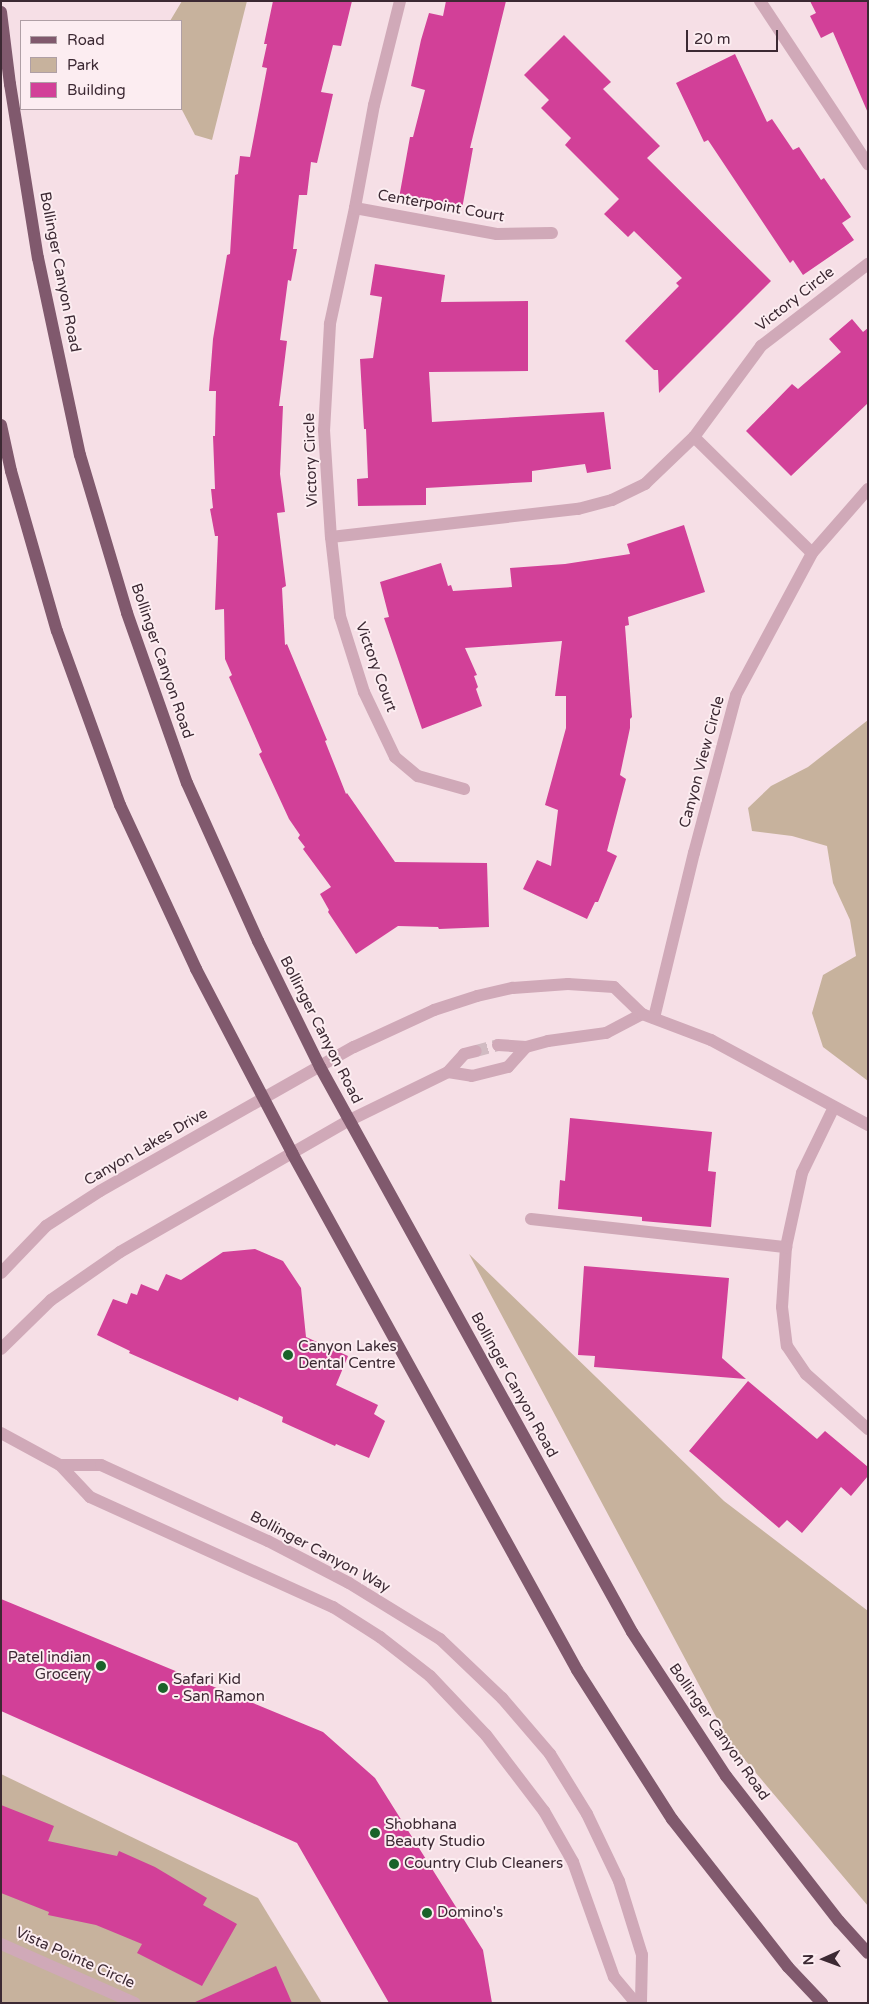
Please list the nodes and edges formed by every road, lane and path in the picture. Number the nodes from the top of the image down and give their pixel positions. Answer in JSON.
{"nodes":[{"id":1,"x":400,"y":1,"type":"edge"},
{"id":2,"x":760,"y":1,"type":"edge"},
{"id":3,"x":1,"y":12,"type":"edge"},
{"id":4,"x":868,"y":164,"type":"edge"},
{"id":5,"x":356,"y":208,"type":"junction"},
{"id":6,"x":552,"y":233,"type":"dead end"},
{"id":7,"x":868,"y":264,"type":"edge"},
{"id":8,"x":1,"y":425,"type":"edge"},
{"id":9,"x":694,"y":437,"type":"junction"},
{"id":10,"x":868,"y":489,"type":"edge"},
{"id":11,"x":331,"y":537,"type":"junction"},
{"id":12,"x":812,"y":553,"type":"junction"},
{"id":13,"x":464,"y":789,"type":"dead end"},
{"id":14,"x":648,"y":1016,"type":"junction"},
{"id":15,"x":498,"y":1045,"type":"tunnel mouth"},
{"id":16,"x":526,"y":1047,"type":"junction"},
{"id":17,"x":476,"y":1051,"type":"tunnel mouth"},
{"id":18,"x":320,"y":1067,"type":"junction"},
{"id":19,"x":448,"y":1072,"type":"junction"},
{"id":20,"x":263,"y":1098,"type":"junction"},
{"id":21,"x":834,"y":1107,"type":"junction"},
{"id":22,"x":350,"y":1120,"type":"junction"},
{"id":23,"x":868,"y":1125,"type":"edge"},
{"id":24,"x":292,"y":1153,"type":"junction"},
{"id":25,"x":531,"y":1219,"type":"dead end"},
{"id":26,"x":786,"y":1246,"type":"junction"},
{"id":27,"x":1,"y":1273,"type":"edge"},
{"id":28,"x":1,"y":1348,"type":"edge"},
{"id":29,"x":868,"y":1429,"type":"edge"},
{"id":30,"x":1,"y":1433,"type":"edge"},
{"id":31,"x":60,"y":1465,"type":"junction"},
{"id":32,"x":1,"y":1944,"type":"edge"},
{"id":33,"x":868,"y":1953,"type":"edge"},
{"id":34,"x":135,"y":2003,"type":"edge"},
{"id":35,"x":636,"y":2003,"type":"edge"},
{"id":36,"x":641,"y":2003,"type":"edge"},
{"id":37,"x":822,"y":2003,"type":"edge"}],
"edges":[{"from":1,"to":5,"type":"street","name":"Victory Circle"},
{"from":2,"to":4,"type":"street"},
{"from":3,"to":18,"type":"main road","name":"Bollinger Canyon Road"},
{"from":5,"to":6,"type":"street","name":"Centerpoint Court"},
{"from":5,"to":11,"type":"street","name":"Victory Circle"},
{"from":7,"to":9,"type":"street","name":"Victory Circle"},
{"from":8,"to":20,"type":"main road"},
{"from":9,"to":11,"type":"street","name":"Victory Circle"},
{"from":9,"to":12,"type":"street"},
{"from":10,"to":12,"type":"street","name":"Canyon View Circle"},
{"from":11,"to":13,"type":"street","name":"Victory Court"},
{"from":12,"to":14,"type":"street","name":"Canyon View Circle"},
{"from":14,"to":16,"type":"street"},
{"from":14,"to":18,"type":"street"},
{"from":14,"to":21,"type":"street"},
{"from":15,"to":16,"type":"street"},
{"from":16,"to":19,"type":"street"},
{"from":17,"to":19,"type":"street"},
{"from":18,"to":20,"type":"street","name":"Canyon Lakes Drive"},
{"from":18,"to":22,"type":"main road","name":"Bollinger Canyon Road"},
{"from":19,"to":22,"type":"street"},
{"from":20,"to":24,"type":"main road"},
{"from":20,"to":27,"type":"street","name":"Canyon Lakes Drive"},
{"from":21,"to":23,"type":"street"},
{"from":21,"to":26,"type":"street"},
{"from":22,"to":24,"type":"street"},
{"from":22,"to":33,"type":"main road","name":"Bollinger Canyon Road"},
{"from":24,"to":28,"type":"street"},
{"from":24,"to":37,"type":"main road"},
{"from":25,"to":26,"type":"street"},
{"from":26,"to":29,"type":"street"},
{"from":30,"to":31,"type":"street","name":"Bollinger Canyon Way"},
{"from":31,"to":35,"type":"street","name":"Bollinger Canyon Way"},
{"from":31,"to":36,"type":"street","name":"Bollinger Canyon Way"},
{"from":32,"to":34,"type":"street","name":"Vista Pointe Circle"}]}
